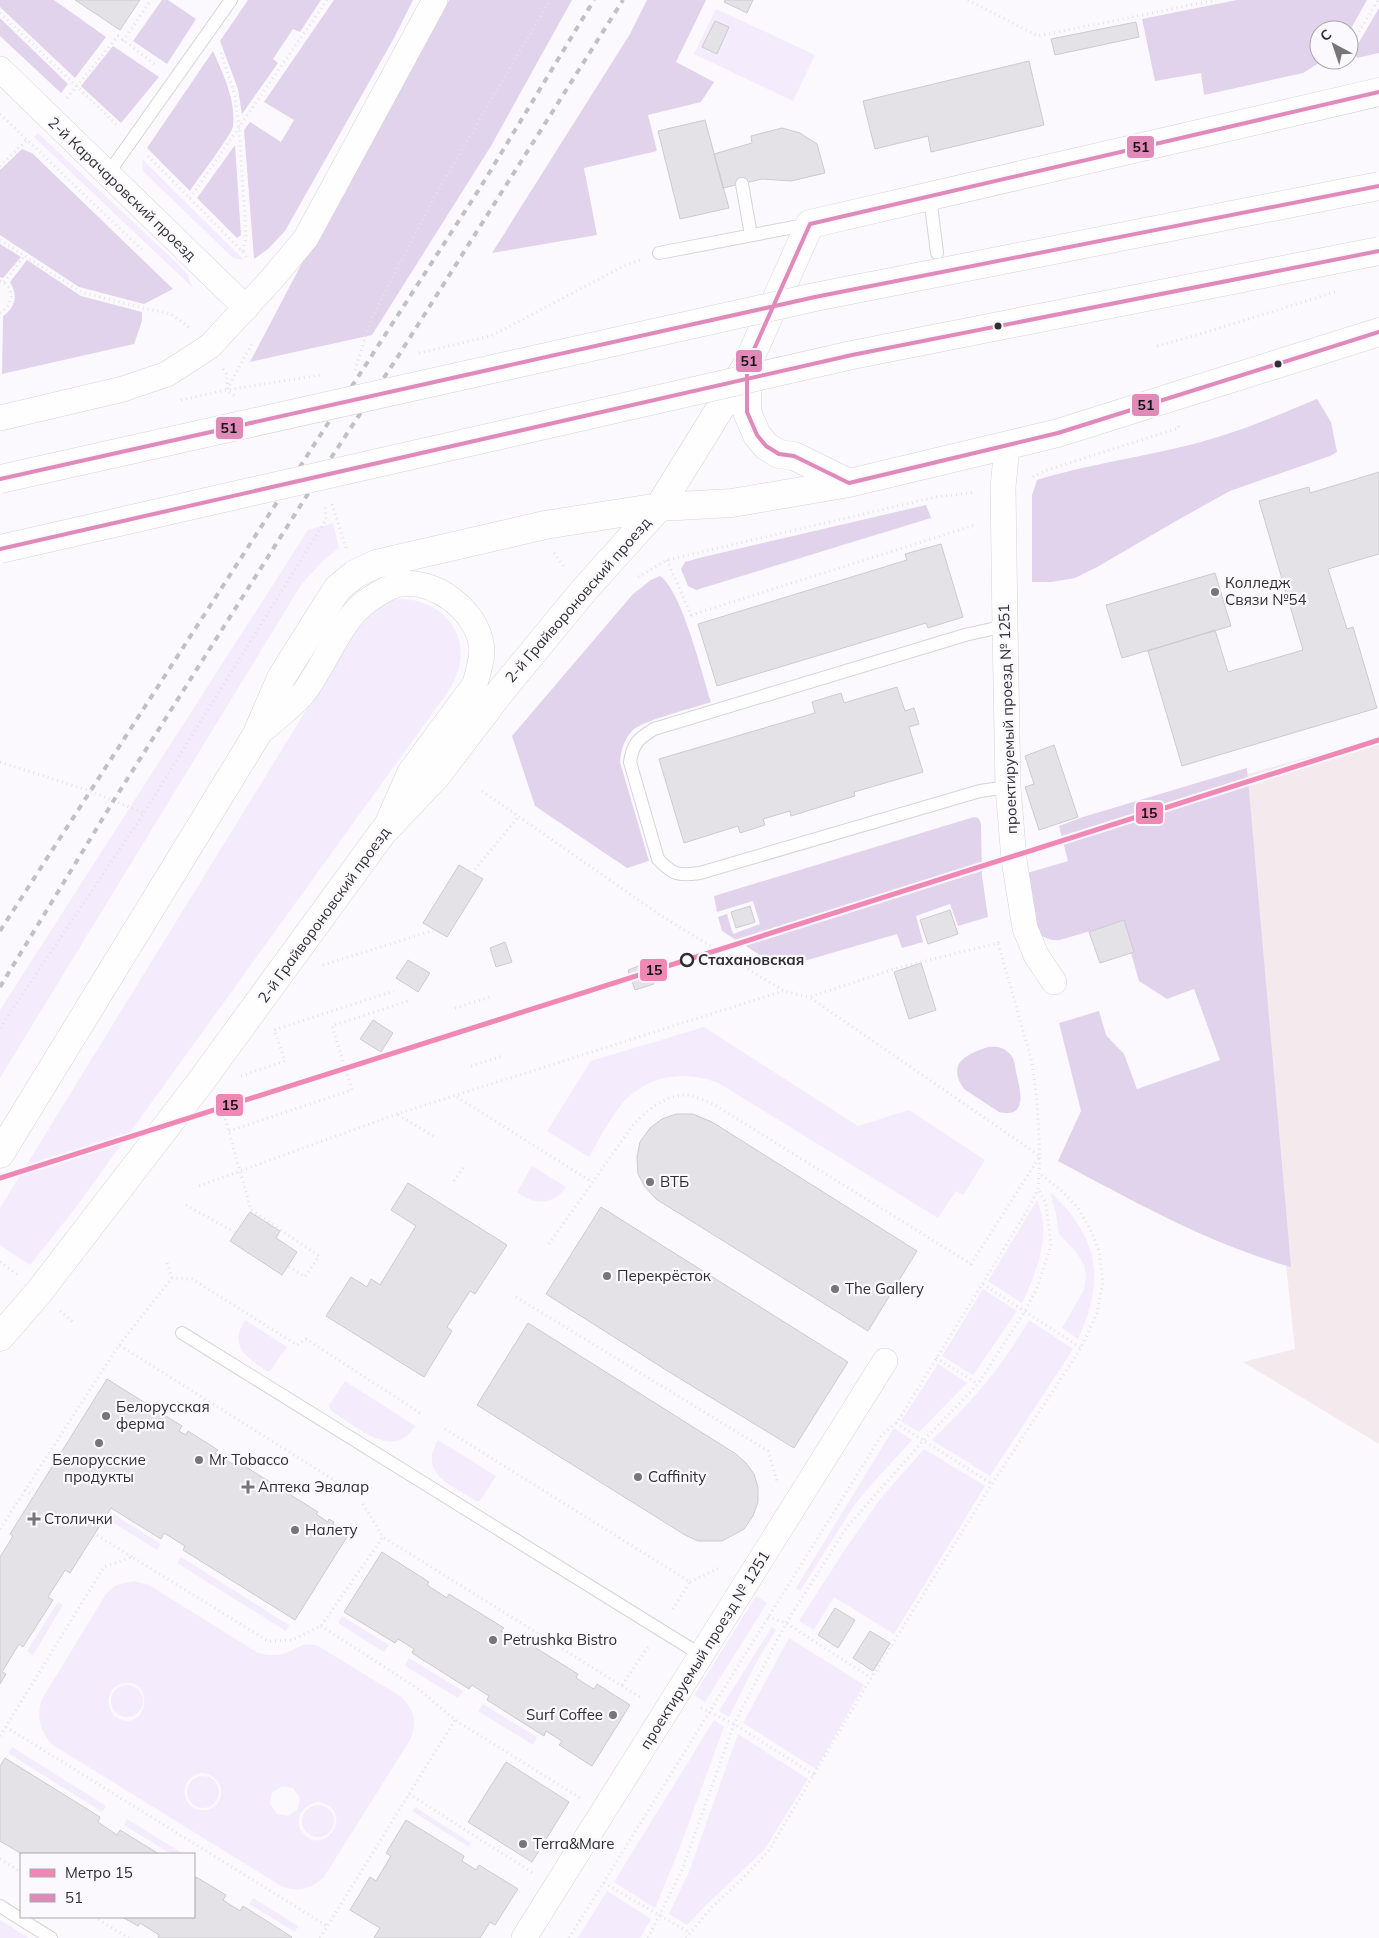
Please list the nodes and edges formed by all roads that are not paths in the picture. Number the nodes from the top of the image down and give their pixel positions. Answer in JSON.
{"nodes":[{"id":1,"x":231,"y":0,"type":"edge"},
{"id":2,"x":435,"y":0,"type":"edge"},
{"id":3,"x":0,"y":69,"type":"edge"},
{"id":4,"x":1379,"y":92,"type":"edge"},
{"id":5,"x":107,"y":175,"type":"junction"},
{"id":6,"x":742,"y":184,"type":"dead end"},
{"id":7,"x":1379,"y":186,"type":"edge"},
{"id":8,"x":930,"y":197,"type":"junction"},
{"id":9,"x":810,"y":224,"type":"junction"},
{"id":10,"x":751,"y":235,"type":"junction"},
{"id":11,"x":1379,"y":251,"type":"edge"},
{"id":12,"x":659,"y":253,"type":"road end"},
{"id":13,"x":936,"y":253,"type":"dead end"},
{"id":14,"x":246,"y":308,"type":"junction"},
{"id":15,"x":1379,"y":332,"type":"edge"},
{"id":16,"x":747,"y":366,"type":"junction"},
{"id":17,"x":0,"y":418,"type":"edge"},
{"id":18,"x":1007,"y":447,"type":"junction"},
{"id":19,"x":0,"y":479,"type":"edge"},
{"id":20,"x":849,"y":483,"type":"junction"},
{"id":21,"x":659,"y":507,"type":"junction"},
{"id":22,"x":0,"y":549,"type":"edge"},
{"id":23,"x":1005,"y":626,"type":"junction"},
{"id":24,"x":256,"y":736,"type":"junction"},
{"id":25,"x":1008,"y":787,"type":"junction"},
{"id":26,"x":383,"y":832,"type":"junction"},
{"id":27,"x":1054,"y":982,"type":"dead end"},
{"id":28,"x":0,"y":1154,"type":"edge"},
{"id":29,"x":182,"y":1333,"type":"dead end"},
{"id":30,"x":0,"y":1337,"type":"edge"},
{"id":31,"x":885,"y":1361,"type":"dead end"},
{"id":32,"x":701,"y":1655,"type":"junction"},
{"id":33,"x":0,"y":1906,"type":"edge"},
{"id":34,"x":51,"y":1938,"type":"edge"},
{"id":35,"x":524,"y":1938,"type":"edge"}],
"edges":[{"from":1,"to":5,"type":"lane"},
{"from":2,"to":14,"type":"street"},
{"from":3,"to":5,"type":"street","name":"2-й Карачаровский проезд"},
{"from":4,"to":8,"type":"main road"},
{"from":5,"to":14,"type":"street","name":"2-й Карачаровский проезд"},
{"from":6,"to":10,"type":"lane"},
{"from":7,"to":19,"type":"main road","bridge":true},
{"from":8,"to":9,"type":"main road"},
{"from":8,"to":13,"type":"lane"},
{"from":9,"to":10,"type":"lane"},
{"from":9,"to":16,"type":"main road"},
{"from":10,"to":12,"type":"lane"},
{"from":11,"to":22,"type":"main road","bridge":true},
{"from":14,"to":17,"type":"street"},
{"from":15,"to":18,"type":"main road"},
{"from":16,"to":20,"type":"main road"},
{"from":16,"to":21,"type":"main road"},
{"from":18,"to":20,"type":"main road"},
{"from":18,"to":23,"type":"street","name":"проектируемый проезд № 1251"},
{"from":20,"to":21,"type":"main road"},
{"from":21,"to":24,"type":"main road","name":"2-й Грайвороновский проезд"},
{"from":21,"to":26,"type":"main road","name":"2-й Грайвороновский проезд"},
{"from":23,"to":25,"type":"street","name":"проектируемый проезд № 1251"},
{"from":23,"to":25,"type":"lane"},
{"from":24,"to":26,"type":"street"},
{"from":24,"to":28,"type":"main road","name":"2-й Грайвороновский проезд"},
{"from":25,"to":27,"type":"street","name":"проектируемый проезд № 1251"},
{"from":26,"to":30,"type":"main road","name":"2-й Грайвороновский проезд"},
{"from":29,"to":32,"type":"lane"},
{"from":31,"to":32,"type":"street","name":"проектируемый проезд № 1251"},
{"from":32,"to":35,"type":"street","name":"проектируемый проезд № 1251"},
{"from":33,"to":34,"type":"lane"}]}
